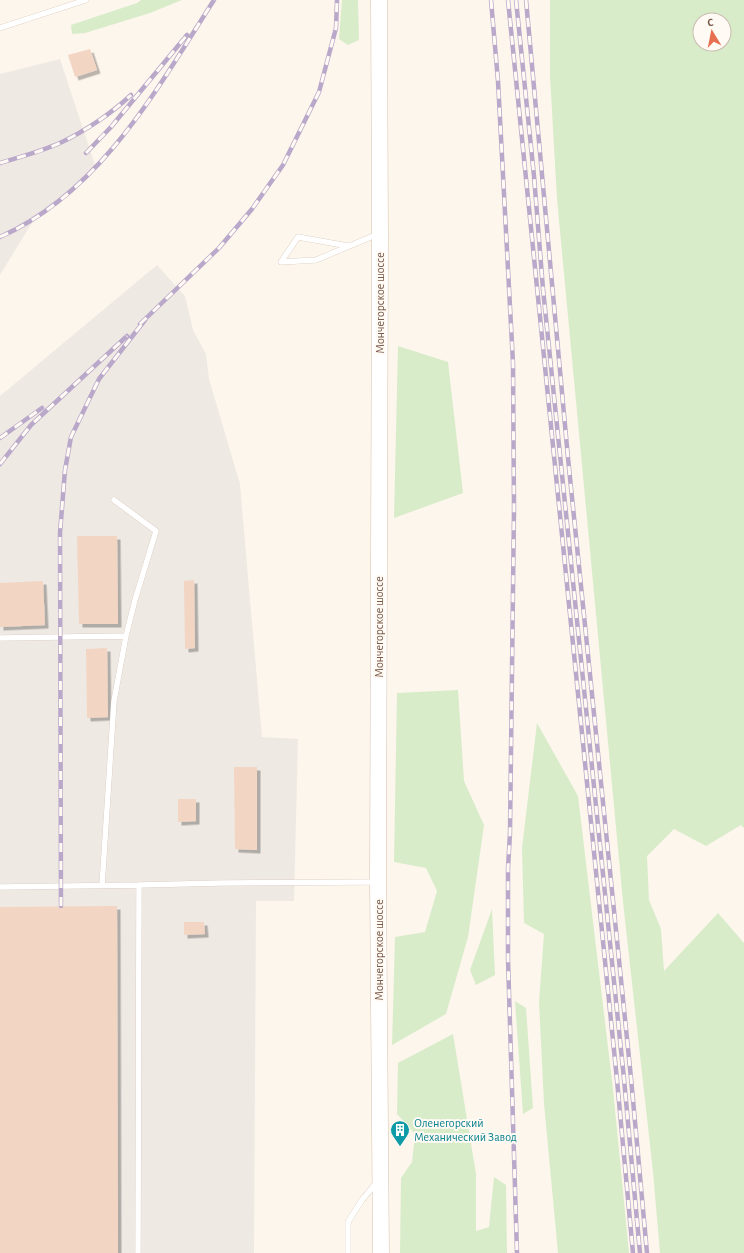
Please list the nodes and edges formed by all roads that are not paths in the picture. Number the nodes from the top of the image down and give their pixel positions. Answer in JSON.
{"nodes":[{"id":1,"x":86,"y":0,"type":"edge"},
{"id":2,"x":379,"y":0,"type":"edge"},
{"id":3,"x":0,"y":28,"type":"edge"},
{"id":4,"x":380,"y":233,"type":"junction"},
{"id":5,"x":348,"y":246,"type":"junction"},
{"id":6,"x":114,"y":500,"type":"dead end"},
{"id":7,"x":126,"y":636,"type":"junction"},
{"id":8,"x":0,"y":638,"type":"edge"},
{"id":9,"x":378,"y":882,"type":"junction"},
{"id":10,"x":139,"y":885,"type":"junction"},
{"id":11,"x":102,"y":886,"type":"junction"},
{"id":12,"x":0,"y":887,"type":"edge"},
{"id":13,"x":380,"y":1178,"type":"junction"},
{"id":14,"x":138,"y":1253,"type":"edge"},
{"id":15,"x":348,"y":1253,"type":"edge"},
{"id":16,"x":381,"y":1253,"type":"edge"}],
"edges":[{"from":1,"to":3,"type":"lane"},
{"from":2,"to":4,"type":"street","name":"Мончегорское шоссе"},
{"from":4,"to":5,"type":"lane"},
{"from":4,"to":9,"type":"street","name":"Мончегорское шоссе"},
{"from":5,"to":5,"type":"lane"},
{"from":6,"to":7,"type":"lane"},
{"from":7,"to":8,"type":"lane"},
{"from":7,"to":11,"type":"lane"},
{"from":9,"to":10,"type":"lane"},
{"from":9,"to":13,"type":"street","name":"Мончегорское шоссе"},
{"from":10,"to":11,"type":"lane"},
{"from":10,"to":14,"type":"lane"},
{"from":11,"to":12,"type":"lane"},
{"from":13,"to":15,"type":"lane"},
{"from":13,"to":16,"type":"street","name":"Мончегорское шоссе"}]}
